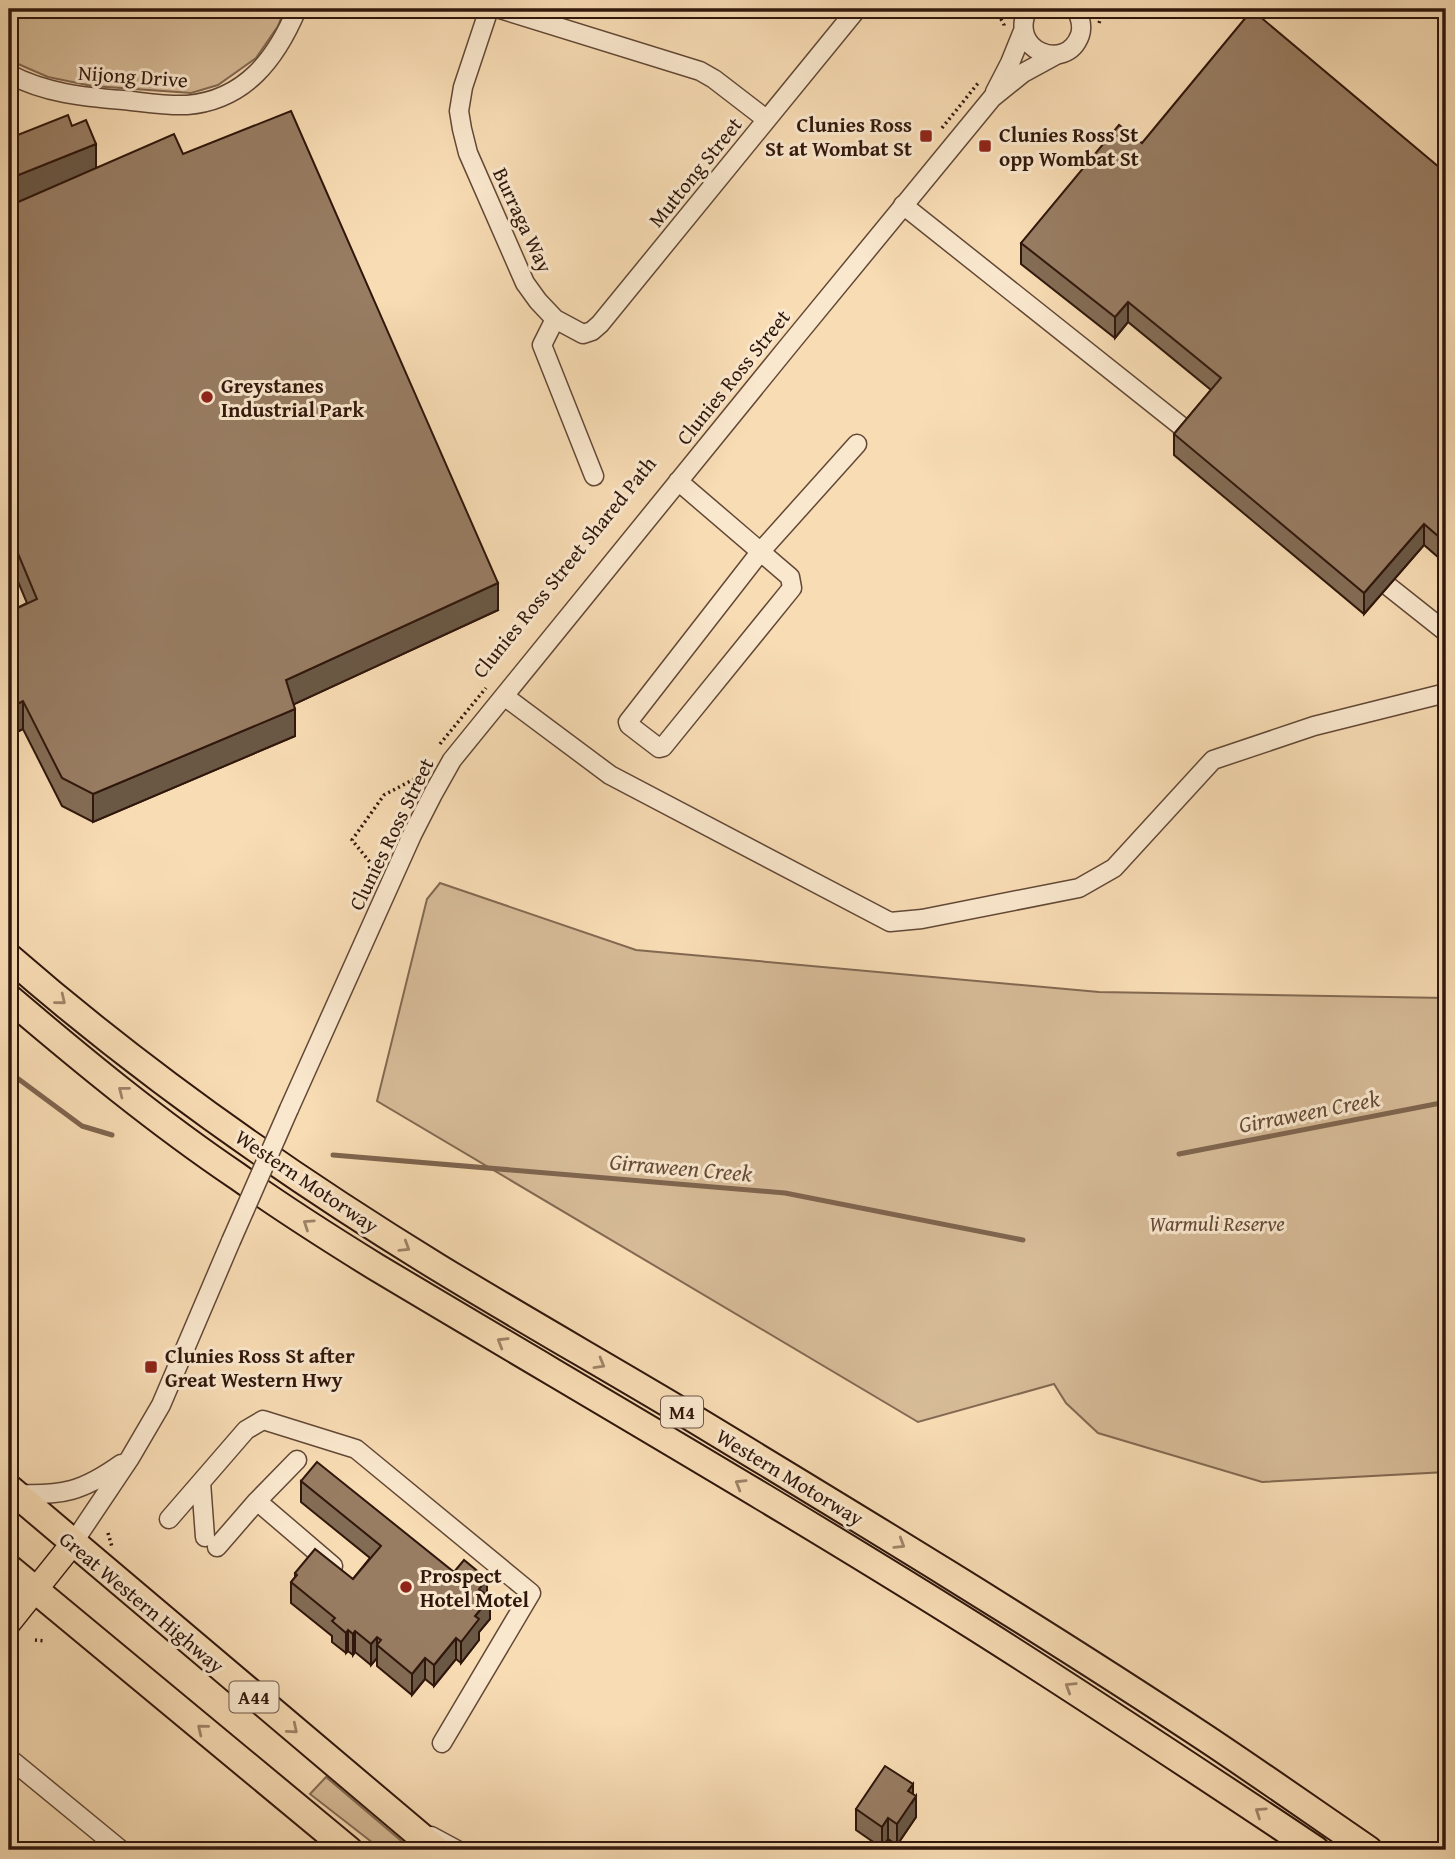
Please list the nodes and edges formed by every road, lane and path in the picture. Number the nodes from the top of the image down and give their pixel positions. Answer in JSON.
{"nodes":[{"id":1,"x":297,"y":9,"type":"edge"},
{"id":2,"x":489,"y":9,"type":"edge"},
{"id":3,"x":500,"y":9,"type":"edge"},
{"id":4,"x":857,"y":9,"type":"edge"},
{"id":5,"x":996,"y":9,"type":"edge"},
{"id":6,"x":1013,"y":9,"type":"edge"},
{"id":7,"x":1076,"y":9,"type":"edge"},
{"id":8,"x":1091,"y":9,"type":"edge"},
{"id":9,"x":1025,"y":21,"type":"edge"},
{"id":10,"x":1081,"y":29,"type":"junction"},
{"id":11,"x":1004,"y":37,"type":"dead end"},
{"id":12,"x":1056,"y":55,"type":"junction"},
{"id":13,"x":9,"y":74,"type":"edge"},
{"id":14,"x":980,"y":81,"type":"dead end"},
{"id":15,"x":992,"y":98,"type":"junction"},
{"id":16,"x":766,"y":119,"type":"junction"},
{"id":17,"x":939,"y":132,"type":"dead end"},
{"id":18,"x":903,"y":205,"type":"junction"},
{"id":19,"x":555,"y":319,"type":"junction"},
{"id":20,"x":1191,"y":434,"type":"edge"},
{"id":21,"x":857,"y":444,"type":"dead end"},
{"id":22,"x":594,"y":476,"type":"dead end"},
{"id":23,"x":678,"y":481,"type":"junction"},
{"id":24,"x":761,"y":551,"type":"junction"},
{"id":25,"x":1388,"y":586,"type":"dead end"},
{"id":26,"x":1446,"y":632,"type":"edge"},
{"id":27,"x":486,"y":688,"type":"dead end"},
{"id":28,"x":1446,"y":693,"type":"edge"},
{"id":29,"x":504,"y":696,"type":"junction"},
{"id":30,"x":437,"y":750,"type":"dead end"},
{"id":31,"x":427,"y":766,"type":"dead end"},
{"id":32,"x":373,"y":866,"type":"dead end"},
{"id":33,"x":9,"y":957,"type":"edge"},
{"id":34,"x":9,"y":998,"type":"edge"},
{"id":35,"x":130,"y":1458,"type":"junction"},
{"id":36,"x":297,"y":1460,"type":"dead end"},
{"id":37,"x":201,"y":1482,"type":"junction"},
{"id":38,"x":12,"y":1491,"type":"edge"},
{"id":39,"x":257,"y":1501,"type":"junction"},
{"id":40,"x":169,"y":1519,"type":"dead end"},
{"id":41,"x":73,"y":1543,"type":"junction"},
{"id":42,"x":9,"y":1567,"type":"edge"},
{"id":43,"x":344,"y":1576,"type":"edge"},
{"id":44,"x":35,"y":1589,"type":"junction"},
{"id":45,"x":9,"y":1623,"type":"edge"},
{"id":46,"x":35,"y":1640,"type":"dead end"},
{"id":47,"x":46,"y":1641,"type":"dead end"},
{"id":48,"x":442,"y":1743,"type":"dead end"},
{"id":49,"x":9,"y":1758,"type":"edge"},
{"id":50,"x":400,"y":1819,"type":"junction"},
{"id":51,"x":347,"y":1848,"type":"edge"},
{"id":52,"x":121,"y":1850,"type":"edge"},
{"id":53,"x":437,"y":1850,"type":"edge"},
{"id":54,"x":457,"y":1850,"type":"edge"},
{"id":55,"x":1316,"y":1850,"type":"edge"},
{"id":56,"x":1369,"y":1850,"type":"edge"}],
"edges":[{"from":1,"to":13,"type":"street","name":"Nijong Drive"},
{"from":2,"to":19,"type":"street","name":"Burraga Way"},
{"from":3,"to":16,"type":"street"},
{"from":4,"to":16,"type":"street","name":"Muttong Street"},
{"from":5,"to":11,"type":"path"},
{"from":6,"to":9,"type":"street"},
{"from":7,"to":10,"type":"street"},
{"from":8,"to":10,"type":"street"},
{"from":9,"to":12,"type":"street"},
{"from":9,"to":15,"type":"street","name":"Clunies Ross Street"},
{"from":10,"to":12,"type":"street","name":"Clunies Ross Street"},
{"from":12,"to":15,"type":"street","name":"Clunies Ross Street"},
{"from":14,"to":17,"type":"path"},
{"from":15,"to":18,"type":"street","name":"Clunies Ross Street"},
{"from":16,"to":19,"type":"street","name":"Muttong Street"},
{"from":18,"to":20,"type":"street"},
{"from":18,"to":23,"type":"street","name":"Clunies Ross Street"},
{"from":19,"to":22,"type":"street"},
{"from":21,"to":24,"type":"street"},
{"from":23,"to":24,"type":"street"},
{"from":23,"to":29,"type":"street","name":"Clunies Ross Street"},
{"from":24,"to":24,"type":"street"},
{"from":25,"to":26,"type":"street"},
{"from":27,"to":30,"type":"path","name":"Clunies Ross Street Shared Path"},
{"from":28,"to":29,"type":"street"},
{"from":29,"to":35,"type":"street","name":"Clunies Ross Street","bridge":true},
{"from":31,"to":32,"type":"path"},
{"from":33,"to":56,"type":"highway","name":"Western Motorway","number":"M4","one_way":true},
{"from":55,"to":34,"type":"highway","name":"Western Motorway","number":"M4","one_way":true},
{"from":35,"to":38,"type":"street"},
{"from":35,"to":41,"type":"street","name":"Clunies Ross Street"},
{"from":36,"to":39,"type":"street"},
{"from":37,"to":39,"type":"street"},
{"from":37,"to":40,"type":"street"},
{"from":37,"to":48,"type":"street"},
{"from":38,"to":41,"type":"highway","name":"Great Western Highway","number":"A44"},
{"from":39,"to":43,"type":"street"},
{"from":41,"to":44,"type":"main road"},
{"from":41,"to":50,"type":"highway","name":"Great Western Highway","number":"A44","one_way":true},
{"from":42,"to":44,"type":"highway","number":"A44"},
{"from":44,"to":45,"type":"main road"},
{"from":51,"to":44,"type":"highway","number":"A44","one_way":true},
{"from":46,"to":47,"type":"path"},
{"from":49,"to":52,"type":"street"},
{"from":50,"to":53,"type":"highway","name":"Great Western Highway","number":"A44"},
{"from":50,"to":54,"type":"street"}]}
